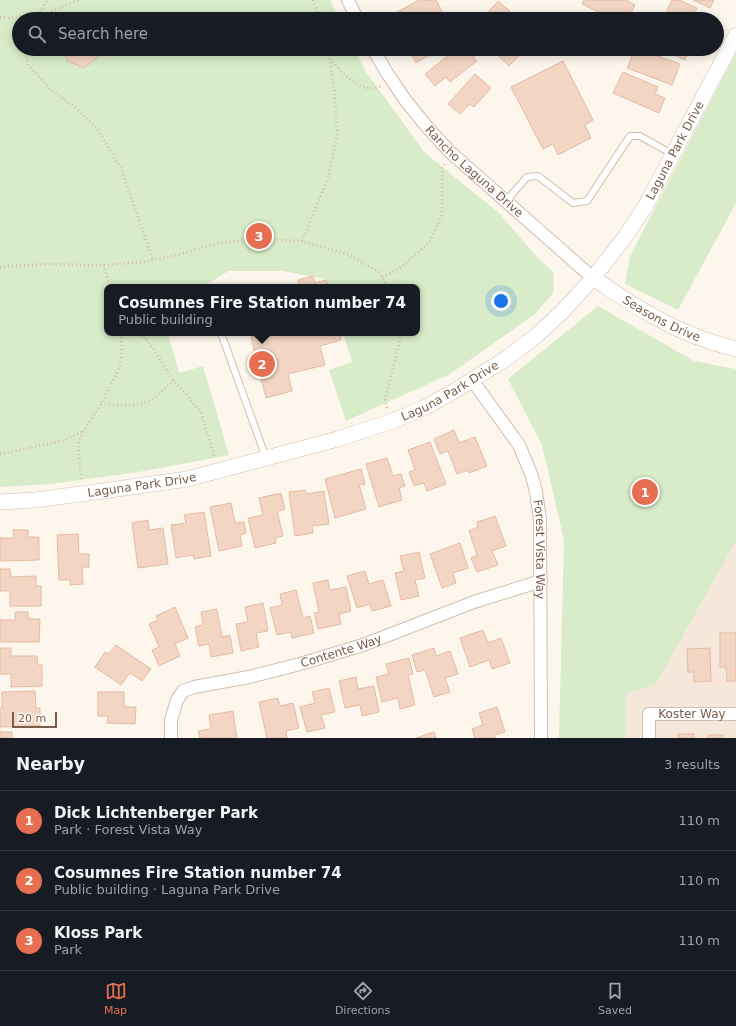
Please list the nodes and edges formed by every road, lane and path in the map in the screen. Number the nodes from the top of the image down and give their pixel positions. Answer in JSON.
{"nodes":[{"id":1,"x":47,"y":0,"type":"edge"},
{"id":2,"x":79,"y":0,"type":"edge"},
{"id":3,"x":313,"y":0,"type":"edge"},
{"id":4,"x":348,"y":0,"type":"edge"},
{"id":5,"x":41,"y":12,"type":"edge"},
{"id":6,"x":50,"y":12,"type":"edge"},
{"id":7,"x":317,"y":12,"type":"edge"},
{"id":8,"x":354,"y":12,"type":"edge"},
{"id":9,"x":12,"y":17,"type":"edge"},
{"id":10,"x":0,"y":18,"type":"edge"},
{"id":11,"x":736,"y":35,"type":"edge"},
{"id":12,"x":25,"y":56,"type":"edge"},
{"id":13,"x":377,"y":56,"type":"edge"},
{"id":14,"x":330,"y":58,"type":"joint"},
{"id":15,"x":392,"y":80,"type":"junction"},
{"id":16,"x":674,"y":155,"type":"junction"},
{"id":17,"x":455,"y":156,"type":"junction"},
{"id":18,"x":506,"y":202,"type":"junction"},
{"id":19,"x":302,"y":241,"type":"junction"},
{"id":20,"x":153,"y":260,"type":"junction"},
{"id":21,"x":103,"y":265,"type":"junction"},
{"id":22,"x":0,"y":267,"type":"edge"},
{"id":23,"x":382,"y":277,"type":"junction"},
{"id":24,"x":593,"y":278,"type":"junction"},
{"id":25,"x":110,"y":284,"type":"edge"},
{"id":26,"x":386,"y":284,"type":"edge"},
{"id":27,"x":121,"y":336,"type":"edge"},
{"id":28,"x":143,"y":336,"type":"edge"},
{"id":29,"x":222,"y":336,"type":"edge"},
{"id":30,"x":400,"y":336,"type":"edge"},
{"id":31,"x":736,"y":349,"type":"edge"},
{"id":32,"x":174,"y":380,"type":"junction"},
{"id":33,"x":472,"y":380,"type":"junction"},
{"id":34,"x":101,"y":404,"type":"junction"},
{"id":35,"x":389,"y":422,"type":"junction"},
{"id":36,"x":83,"y":432,"type":"junction"},
{"id":37,"x":0,"y":454,"type":"edge"},
{"id":38,"x":266,"y":459,"type":"junction"},
{"id":39,"x":218,"y":472,"type":"junction"},
{"id":40,"x":83,"y":494,"type":"junction"},
{"id":41,"x":0,"y":502,"type":"edge"},
{"id":42,"x":541,"y":581,"type":"junction"},
{"id":43,"x":736,"y":714,"type":"edge"},
{"id":44,"x":171,"y":738,"type":"edge"},
{"id":45,"x":541,"y":738,"type":"edge"},
{"id":46,"x":649,"y":738,"type":"edge"}],
"edges":[{"from":1,"to":5,"type":"path"},
{"from":2,"to":6,"type":"path"},
{"from":3,"to":7,"type":"path"},
{"from":4,"to":8,"type":"street"},
{"from":9,"to":10,"type":"path"},
{"from":11,"to":16,"type":"street","name":"Laguna Park Drive"},
{"from":12,"to":20,"type":"path"},
{"from":13,"to":15,"type":"street","name":"Rancho Laguna Drive"},
{"from":14,"to":15,"type":"path"},
{"from":14,"to":19,"type":"path"},
{"from":15,"to":17,"type":"street","name":"Rancho Laguna Drive"},
{"from":16,"to":18,"type":"lane"},
{"from":16,"to":24,"type":"street","name":"Laguna Park Drive"},
{"from":17,"to":18,"type":"street","name":"Rancho Laguna Drive"},
{"from":17,"to":23,"type":"path"},
{"from":18,"to":24,"type":"street","name":"Rancho Laguna Drive"},
{"from":19,"to":20,"type":"path"},
{"from":19,"to":23,"type":"path"},
{"from":20,"to":21,"type":"path"},
{"from":21,"to":22,"type":"path"},
{"from":21,"to":25,"type":"path"},
{"from":23,"to":26,"type":"path"},
{"from":24,"to":31,"type":"street","name":"Seasons Drive"},
{"from":24,"to":33,"type":"street","name":"Laguna Park Drive"},
{"from":27,"to":34,"type":"path"},
{"from":28,"to":32,"type":"path"},
{"from":29,"to":38,"type":"lane"},
{"from":30,"to":35,"type":"path"},
{"from":32,"to":34,"type":"path"},
{"from":32,"to":39,"type":"path"},
{"from":33,"to":35,"type":"street","name":"Laguna Park Drive"},
{"from":33,"to":42,"type":"street","name":"Forest Vista Way"},
{"from":34,"to":36,"type":"path"},
{"from":35,"to":38,"type":"street","name":"Laguna Park Drive"},
{"from":36,"to":37,"type":"path"},
{"from":36,"to":40,"type":"path"},
{"from":38,"to":39,"type":"street","name":"Laguna Park Drive"},
{"from":39,"to":40,"type":"street","name":"Laguna Park Drive"},
{"from":40,"to":41,"type":"street","name":"Laguna Park Drive"},
{"from":42,"to":44,"type":"street","name":"Contente Way"},
{"from":42,"to":45,"type":"street","name":"Forest Vista Way"},
{"from":43,"to":46,"type":"street","name":"Koster Way"}]}
